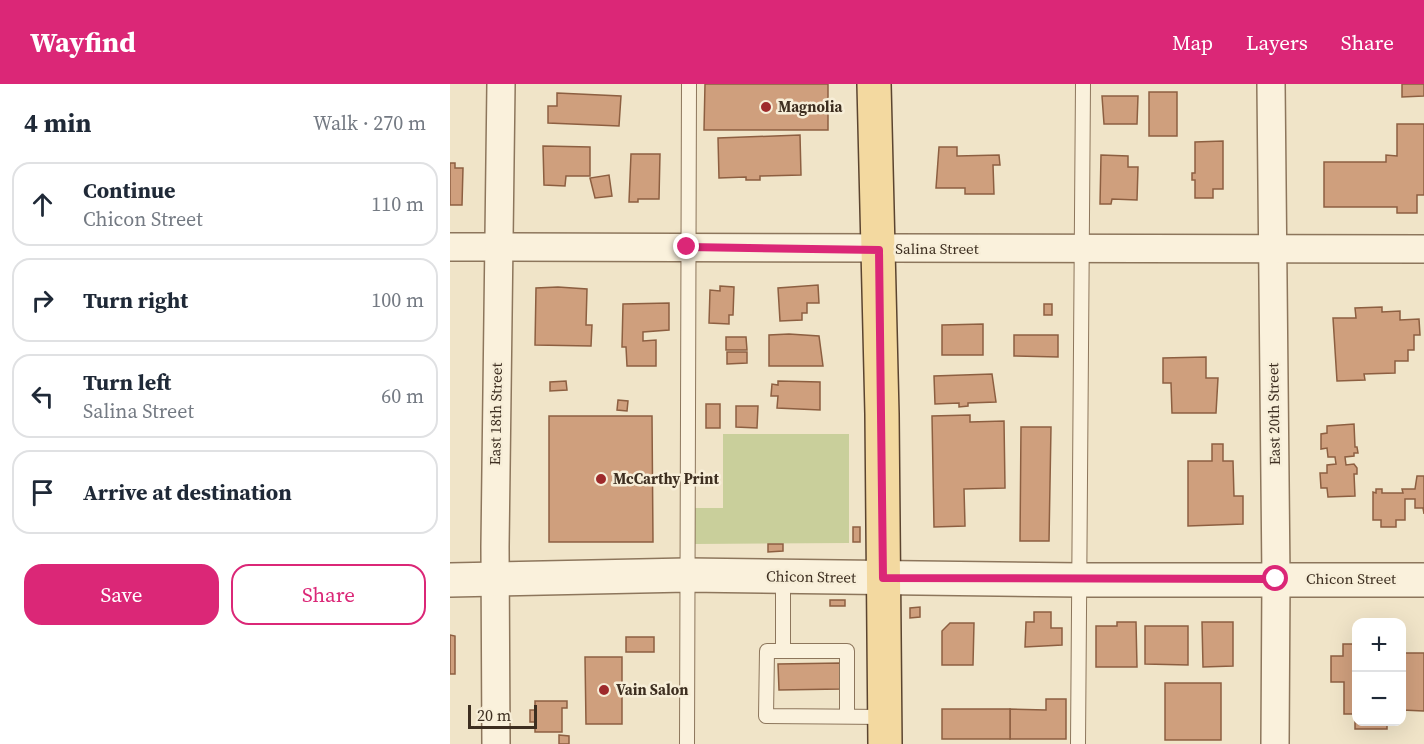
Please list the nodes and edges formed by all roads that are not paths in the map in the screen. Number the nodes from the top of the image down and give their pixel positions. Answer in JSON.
{"nodes":[{"id":1,"x":501,"y":84,"type":"edge"},
{"id":2,"x":689,"y":84,"type":"edge"},
{"id":3,"x":874,"y":84,"type":"edge"},
{"id":4,"x":1083,"y":84,"type":"edge"},
{"id":5,"x":1271,"y":84,"type":"edge"},
{"id":6,"x":450,"y":247,"type":"edge"},
{"id":7,"x":498,"y":247,"type":"junction"},
{"id":8,"x":687,"y":247,"type":"junction"},
{"id":9,"x":1271,"y":247,"type":"junction"},
{"id":10,"x":1082,"y":248,"type":"junction"},
{"id":11,"x":1424,"y":249,"type":"edge"},
{"id":12,"x":879,"y":250,"type":"junction"},
{"id":13,"x":687,"y":575,"type":"junction"},
{"id":14,"x":783,"y":576,"type":"junction"},
{"id":15,"x":883,"y":578,"type":"junction"},
{"id":16,"x":1276,"y":579,"type":"junction"},
{"id":17,"x":450,"y":580,"type":"edge"},
{"id":18,"x":495,"y":580,"type":"junction"},
{"id":19,"x":1080,"y":580,"type":"junction"},
{"id":20,"x":1424,"y":580,"type":"edge"},
{"id":21,"x":783,"y":651,"type":"junction"},
{"id":22,"x":847,"y":716,"type":"junction"},
{"id":23,"x":885,"y":731,"type":"edge"},
{"id":24,"x":496,"y":744,"type":"edge"},
{"id":25,"x":687,"y":744,"type":"edge"},
{"id":26,"x":1078,"y":744,"type":"edge"},
{"id":27,"x":1275,"y":744,"type":"edge"}],
"edges":[{"from":1,"to":7,"type":"street","name":"East 18th Street"},
{"from":2,"to":8,"type":"lane"},
{"from":3,"to":12,"type":"main road"},
{"from":4,"to":10,"type":"lane"},
{"from":5,"to":9,"type":"street","name":"East 20th Street"},
{"from":6,"to":7,"type":"street","name":"Salina Street"},
{"from":7,"to":8,"type":"street","name":"Salina Street"},
{"from":7,"to":18,"type":"street","name":"East 18th Street"},
{"from":8,"to":12,"type":"street","name":"Salina Street"},
{"from":8,"to":13,"type":"lane"},
{"from":9,"to":10,"type":"street","name":"Salina Street"},
{"from":9,"to":11,"type":"street","name":"Salina Street"},
{"from":9,"to":16,"type":"street","name":"East 20th Street"},
{"from":10,"to":12,"type":"street","name":"Salina Street"},
{"from":10,"to":19,"type":"lane"},
{"from":12,"to":15,"type":"main road"},
{"from":13,"to":14,"type":"street","name":"Chicon Street"},
{"from":13,"to":18,"type":"street","name":"Chicon Street"},
{"from":13,"to":25,"type":"lane"},
{"from":14,"to":15,"type":"street","name":"Chicon Street"},
{"from":14,"to":21,"type":"lane"},
{"from":15,"to":19,"type":"street","name":"Chicon Street"},
{"from":15,"to":23,"type":"main road"},
{"from":16,"to":19,"type":"street","name":"Chicon Street"},
{"from":16,"to":20,"type":"street","name":"Chicon Street"},
{"from":16,"to":27,"type":"street","name":"East 20th Street"},
{"from":17,"to":18,"type":"street","name":"Chicon Street"},
{"from":18,"to":24,"type":"street","name":"East 18th Street"},
{"from":19,"to":26,"type":"lane"},
{"from":21,"to":22,"type":"lane"},
{"from":21,"to":22,"type":"lane"},
{"from":22,"to":23,"type":"lane"}]}
